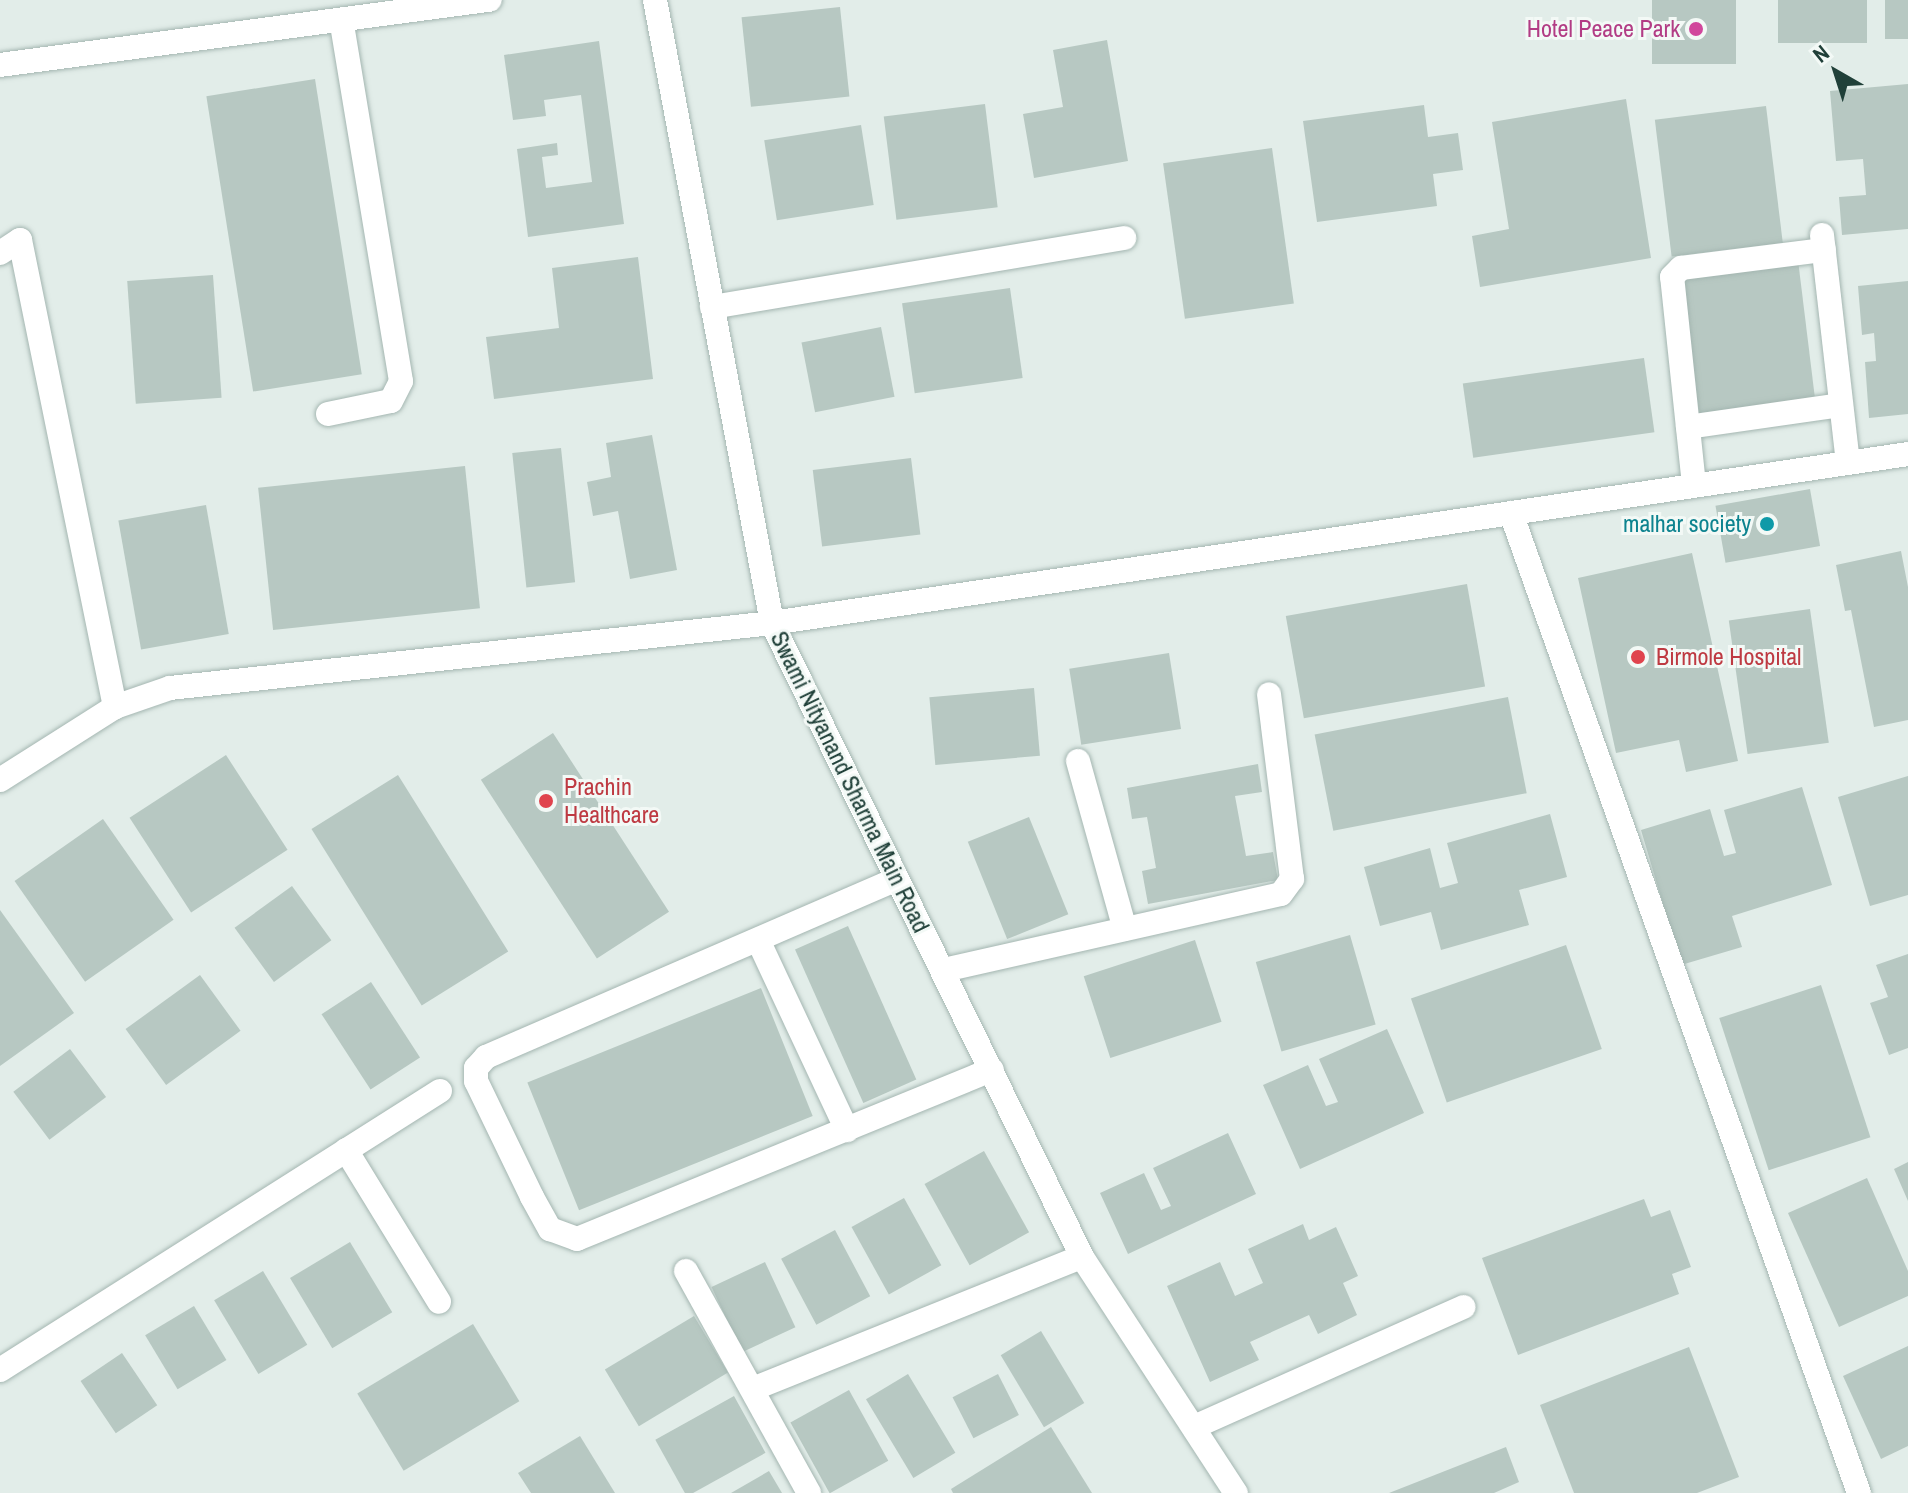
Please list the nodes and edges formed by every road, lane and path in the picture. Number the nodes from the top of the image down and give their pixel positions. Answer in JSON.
{"nodes":[{"id":1,"x":490,"y":0,"type":"edge"},
{"id":2,"x":655,"y":0,"type":"edge"},
{"id":3,"x":341,"y":20,"type":"junction"},
{"id":4,"x":0,"y":65,"type":"edge"},
{"id":5,"x":1124,"y":238,"type":"dead end"},
{"id":6,"x":0,"y":253,"type":"edge"},
{"id":7,"x":712,"y":307,"type":"junction"},
{"id":8,"x":1840,"y":405,"type":"junction"},
{"id":9,"x":328,"y":414,"type":"dead end"},
{"id":10,"x":1688,"y":427,"type":"junction"},
{"id":11,"x":1908,"y":454,"type":"edge"},
{"id":12,"x":1848,"y":463,"type":"junction"},
{"id":13,"x":1694,"y":485,"type":"junction"},
{"id":14,"x":1511,"y":513,"type":"junction"},
{"id":15,"x":772,"y":623,"type":"junction"},
{"id":16,"x":1269,"y":694,"type":"dead end"},
{"id":17,"x":115,"y":707,"type":"junction"},
{"id":18,"x":1078,"y":761,"type":"dead end"},
{"id":19,"x":0,"y":780,"type":"edge"},
{"id":20,"x":897,"y":879,"type":"junction"},
{"id":21,"x":1125,"y":929,"type":"junction"},
{"id":22,"x":758,"y":940,"type":"junction"},
{"id":23,"x":944,"y":970,"type":"junction"},
{"id":24,"x":992,"y":1070,"type":"junction"},
{"id":25,"x":440,"y":1091,"type":"dead end"},
{"id":26,"x":847,"y":1130,"type":"junction"},
{"id":27,"x":346,"y":1150,"type":"junction"},
{"id":28,"x":1082,"y":1257,"type":"junction"},
{"id":29,"x":686,"y":1271,"type":"dead end"},
{"id":30,"x":439,"y":1302,"type":"dead end"},
{"id":31,"x":1463,"y":1307,"type":"dead end"},
{"id":32,"x":0,"y":1370,"type":"edge"},
{"id":33,"x":753,"y":1389,"type":"junction"},
{"id":34,"x":1194,"y":1427,"type":"junction"},
{"id":35,"x":809,"y":1493,"type":"edge"},
{"id":36,"x":1236,"y":1493,"type":"edge"},
{"id":37,"x":1859,"y":1493,"type":"edge"}],
"edges":[{"from":1,"to":3,"type":"street"},
{"from":2,"to":7,"type":"street","name":"Swami Nityanand Sharma Main Road"},
{"from":3,"to":4,"type":"street"},
{"from":3,"to":9,"type":"street"},
{"from":5,"to":7,"type":"street"},
{"from":6,"to":17,"type":"street"},
{"from":7,"to":15,"type":"street","name":"Swami Nityanand Sharma Main Road"},
{"from":8,"to":10,"type":"street"},
{"from":8,"to":10,"type":"street"},
{"from":8,"to":12,"type":"street"},
{"from":10,"to":13,"type":"street"},
{"from":11,"to":12,"type":"street"},
{"from":12,"to":13,"type":"street"},
{"from":13,"to":14,"type":"street"},
{"from":14,"to":15,"type":"street"},
{"from":14,"to":37,"type":"street"},
{"from":15,"to":17,"type":"street"},
{"from":15,"to":20,"type":"street","name":"Swami Nityanand Sharma Main Road"},
{"from":16,"to":21,"type":"street"},
{"from":17,"to":19,"type":"street"},
{"from":18,"to":21,"type":"street"},
{"from":20,"to":22,"type":"street"},
{"from":20,"to":23,"type":"street","name":"Swami Nityanand Sharma Main Road"},
{"from":21,"to":23,"type":"street"},
{"from":22,"to":26,"type":"street"},
{"from":22,"to":26,"type":"street"},
{"from":23,"to":24,"type":"street","name":"Swami Nityanand Sharma Main Road"},
{"from":24,"to":26,"type":"street"},
{"from":24,"to":28,"type":"street","name":"Swami Nityanand Sharma Main Road"},
{"from":25,"to":27,"type":"street"},
{"from":27,"to":30,"type":"street"},
{"from":27,"to":32,"type":"street"},
{"from":28,"to":33,"type":"street"},
{"from":28,"to":34,"type":"street","name":"Swami Nityanand Sharma Main Road"},
{"from":29,"to":33,"type":"street"},
{"from":31,"to":34,"type":"street"},
{"from":33,"to":35,"type":"street"},
{"from":34,"to":36,"type":"street","name":"Swami Nityanand Sharma Main Road"}]}
